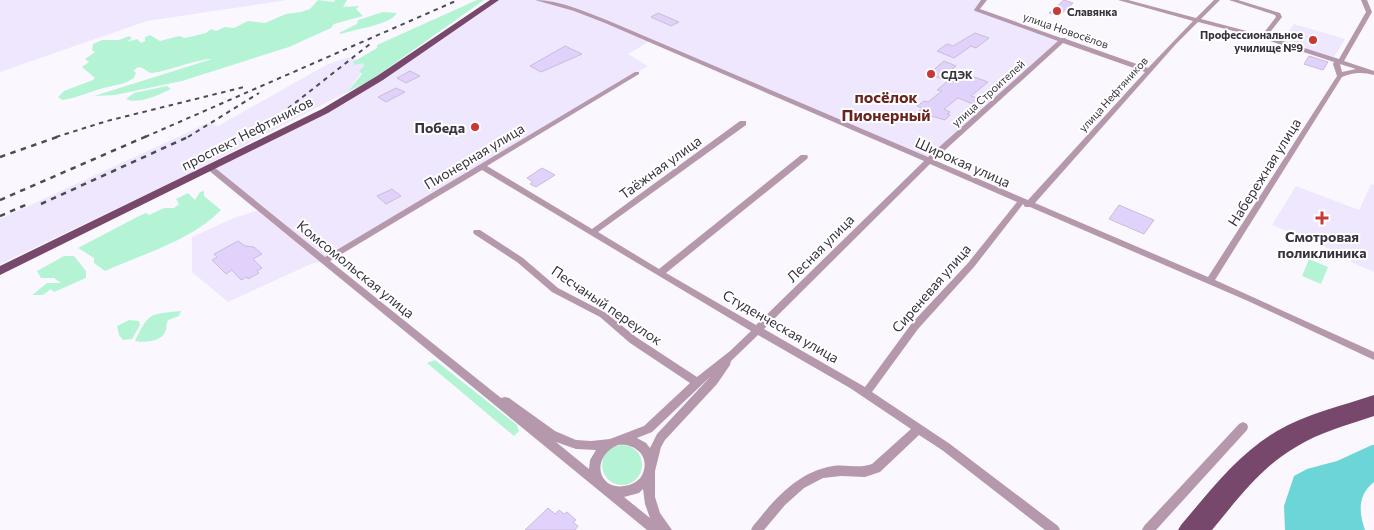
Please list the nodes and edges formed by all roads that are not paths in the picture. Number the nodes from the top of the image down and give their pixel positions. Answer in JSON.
{"nodes":[{"id":1,"x":495,"y":0,"type":"edge"},
{"id":2,"x":538,"y":0,"type":"edge"},
{"id":3,"x":984,"y":0,"type":"edge"},
{"id":4,"x":1121,"y":0,"type":"edge"},
{"id":5,"x":1217,"y":0,"type":"edge"},
{"id":6,"x":1232,"y":0,"type":"edge"},
{"id":7,"x":1364,"y":0,"type":"edge"},
{"id":8,"x":1131,"y":1,"type":"edge"},
{"id":9,"x":1197,"y":19,"type":"junction"},
{"id":10,"x":1263,"y":37,"type":"junction"},
{"id":11,"x":1063,"y":40,"type":"junction"},
{"id":12,"x":1341,"y":61,"type":"junction"},
{"id":13,"x":1365,"y":70,"type":"junction"},
{"id":14,"x":1149,"y":71,"type":"junction"},
{"id":15,"x":636,"y":73,"type":"dead end"},
{"id":16,"x":1374,"y":73,"type":"edge"},
{"id":17,"x":1340,"y":76,"type":"junction"},
{"id":18,"x":743,"y":122,"type":"dead end"},
{"id":19,"x":804,"y":157,"type":"dead end"},
{"id":20,"x":927,"y":162,"type":"junction"},
{"id":21,"x":481,"y":166,"type":"junction"},
{"id":22,"x":211,"y":169,"type":"junction"},
{"id":23,"x":1025,"y":204,"type":"junction"},
{"id":24,"x":477,"y":232,"type":"dead end"},
{"id":25,"x":593,"y":232,"type":"junction"},
{"id":26,"x":324,"y":261,"type":"junction"},
{"id":27,"x":0,"y":271,"type":"edge"},
{"id":28,"x":660,"y":273,"type":"junction"},
{"id":29,"x":1209,"y":282,"type":"junction"},
{"id":30,"x":758,"y":329,"type":"junction"},
{"id":31,"x":733,"y":354,"type":"junction"},
{"id":32,"x":1374,"y":356,"type":"edge"},
{"id":33,"x":697,"y":382,"type":"junction"},
{"id":34,"x":484,"y":391,"type":"junction"},
{"id":35,"x":866,"y":393,"type":"junction"},
{"id":36,"x":1374,"y":401,"type":"edge"},
{"id":37,"x":1374,"y":410,"type":"edge"},
{"id":38,"x":1243,"y":427,"type":"dead end"},
{"id":39,"x":919,"y":428,"type":"junction"},
{"id":40,"x":616,"y":441,"type":"junction"},
{"id":41,"x":651,"y":467,"type":"junction"},
{"id":42,"x":603,"y":486,"type":"junction"},
{"id":43,"x":656,"y":530,"type":"edge"},
{"id":44,"x":666,"y":530,"type":"edge"},
{"id":45,"x":757,"y":530,"type":"edge"},
{"id":46,"x":1054,"y":530,"type":"edge"},
{"id":47,"x":1148,"y":530,"type":"edge"},
{"id":48,"x":1186,"y":530,"type":"edge"},
{"id":49,"x":1202,"y":530,"type":"edge"}],
"edges":[{"from":1,"to":22,"type":"main road","name":"проспект Нефтяников"},
{"from":2,"to":20,"type":"street","name":"Широкая улица"},
{"from":3,"to":11,"type":"street","name":"улица Новосёлов"},
{"from":4,"to":8,"type":"street"},
{"from":5,"to":9,"type":"street","name":"улица Нефтяников"},
{"from":6,"to":10,"type":"street"},
{"from":7,"to":12,"type":"street","name":"Набережная улица"},
{"from":8,"to":9,"type":"street"},
{"from":9,"to":10,"type":"street"},
{"from":9,"to":14,"type":"street","name":"улица Нефтяников"},
{"from":10,"to":12,"type":"street"},
{"from":11,"to":14,"type":"street","name":"улица Новосёлов"},
{"from":11,"to":20,"type":"street","name":"улица Строителей"},
{"from":12,"to":13,"type":"street"},
{"from":12,"to":17,"type":"street","name":"Набережная улица"},
{"from":13,"to":16,"type":"street"},
{"from":13,"to":17,"type":"street"},
{"from":14,"to":23,"type":"street","name":"улица Нефтяников"},
{"from":15,"to":21,"type":"street","name":"Пионерная улица"},
{"from":17,"to":29,"type":"street","name":"Набережная улица"},
{"from":18,"to":25,"type":"street","name":"Таёжная улица"},
{"from":19,"to":28,"type":"street"},
{"from":20,"to":23,"type":"street","name":"Широкая улица"},
{"from":20,"to":30,"type":"street","name":"Лесная улица"},
{"from":21,"to":25,"type":"street","name":"Студенческая улица"},
{"from":21,"to":26,"type":"street","name":"Пионерная улица"},
{"from":22,"to":26,"type":"street","name":"Комсомольская улица"},
{"from":22,"to":27,"type":"main road","name":"проспект Нефтяников"},
{"from":23,"to":29,"type":"street","name":"Широкая улица"},
{"from":23,"to":35,"type":"street","name":"Сиреневая улица"},
{"from":24,"to":33,"type":"street","name":"Песчаный переулок"},
{"from":25,"to":28,"type":"street","name":"Студенческая улица"},
{"from":26,"to":34,"type":"street","name":"Комсомольская улица"},
{"from":28,"to":30,"type":"street","name":"Студенческая улица"},
{"from":29,"to":32,"type":"street","name":"Широкая улица"},
{"from":30,"to":31,"type":"street","name":"Лесная улица"},
{"from":30,"to":35,"type":"street","name":"Студенческая улица"},
{"from":31,"to":33,"type":"street","name":"Лесная улица"},
{"from":31,"to":41,"type":"street","name":"Лесная улица"},
{"from":33,"to":40,"type":"street","name":"Лесная улица"},
{"from":34,"to":40,"type":"street","name":"Комсомольская улица"},
{"from":34,"to":42,"type":"street","name":"Комсомольская улица"},
{"from":35,"to":39,"type":"street","name":"Студенческая улица"},
{"from":36,"to":48,"type":"main road"},
{"from":37,"to":49,"type":"main road"},
{"from":38,"to":47,"type":"street"},
{"from":39,"to":45,"type":"street"},
{"from":39,"to":46,"type":"street","name":"Студенческая улица"},
{"from":40,"to":41,"type":"street"},
{"from":40,"to":42,"type":"street"},
{"from":41,"to":42,"type":"street"},
{"from":41,"to":44,"type":"street"},
{"from":42,"to":43,"type":"street","name":"Комсомольская улица"}]}
